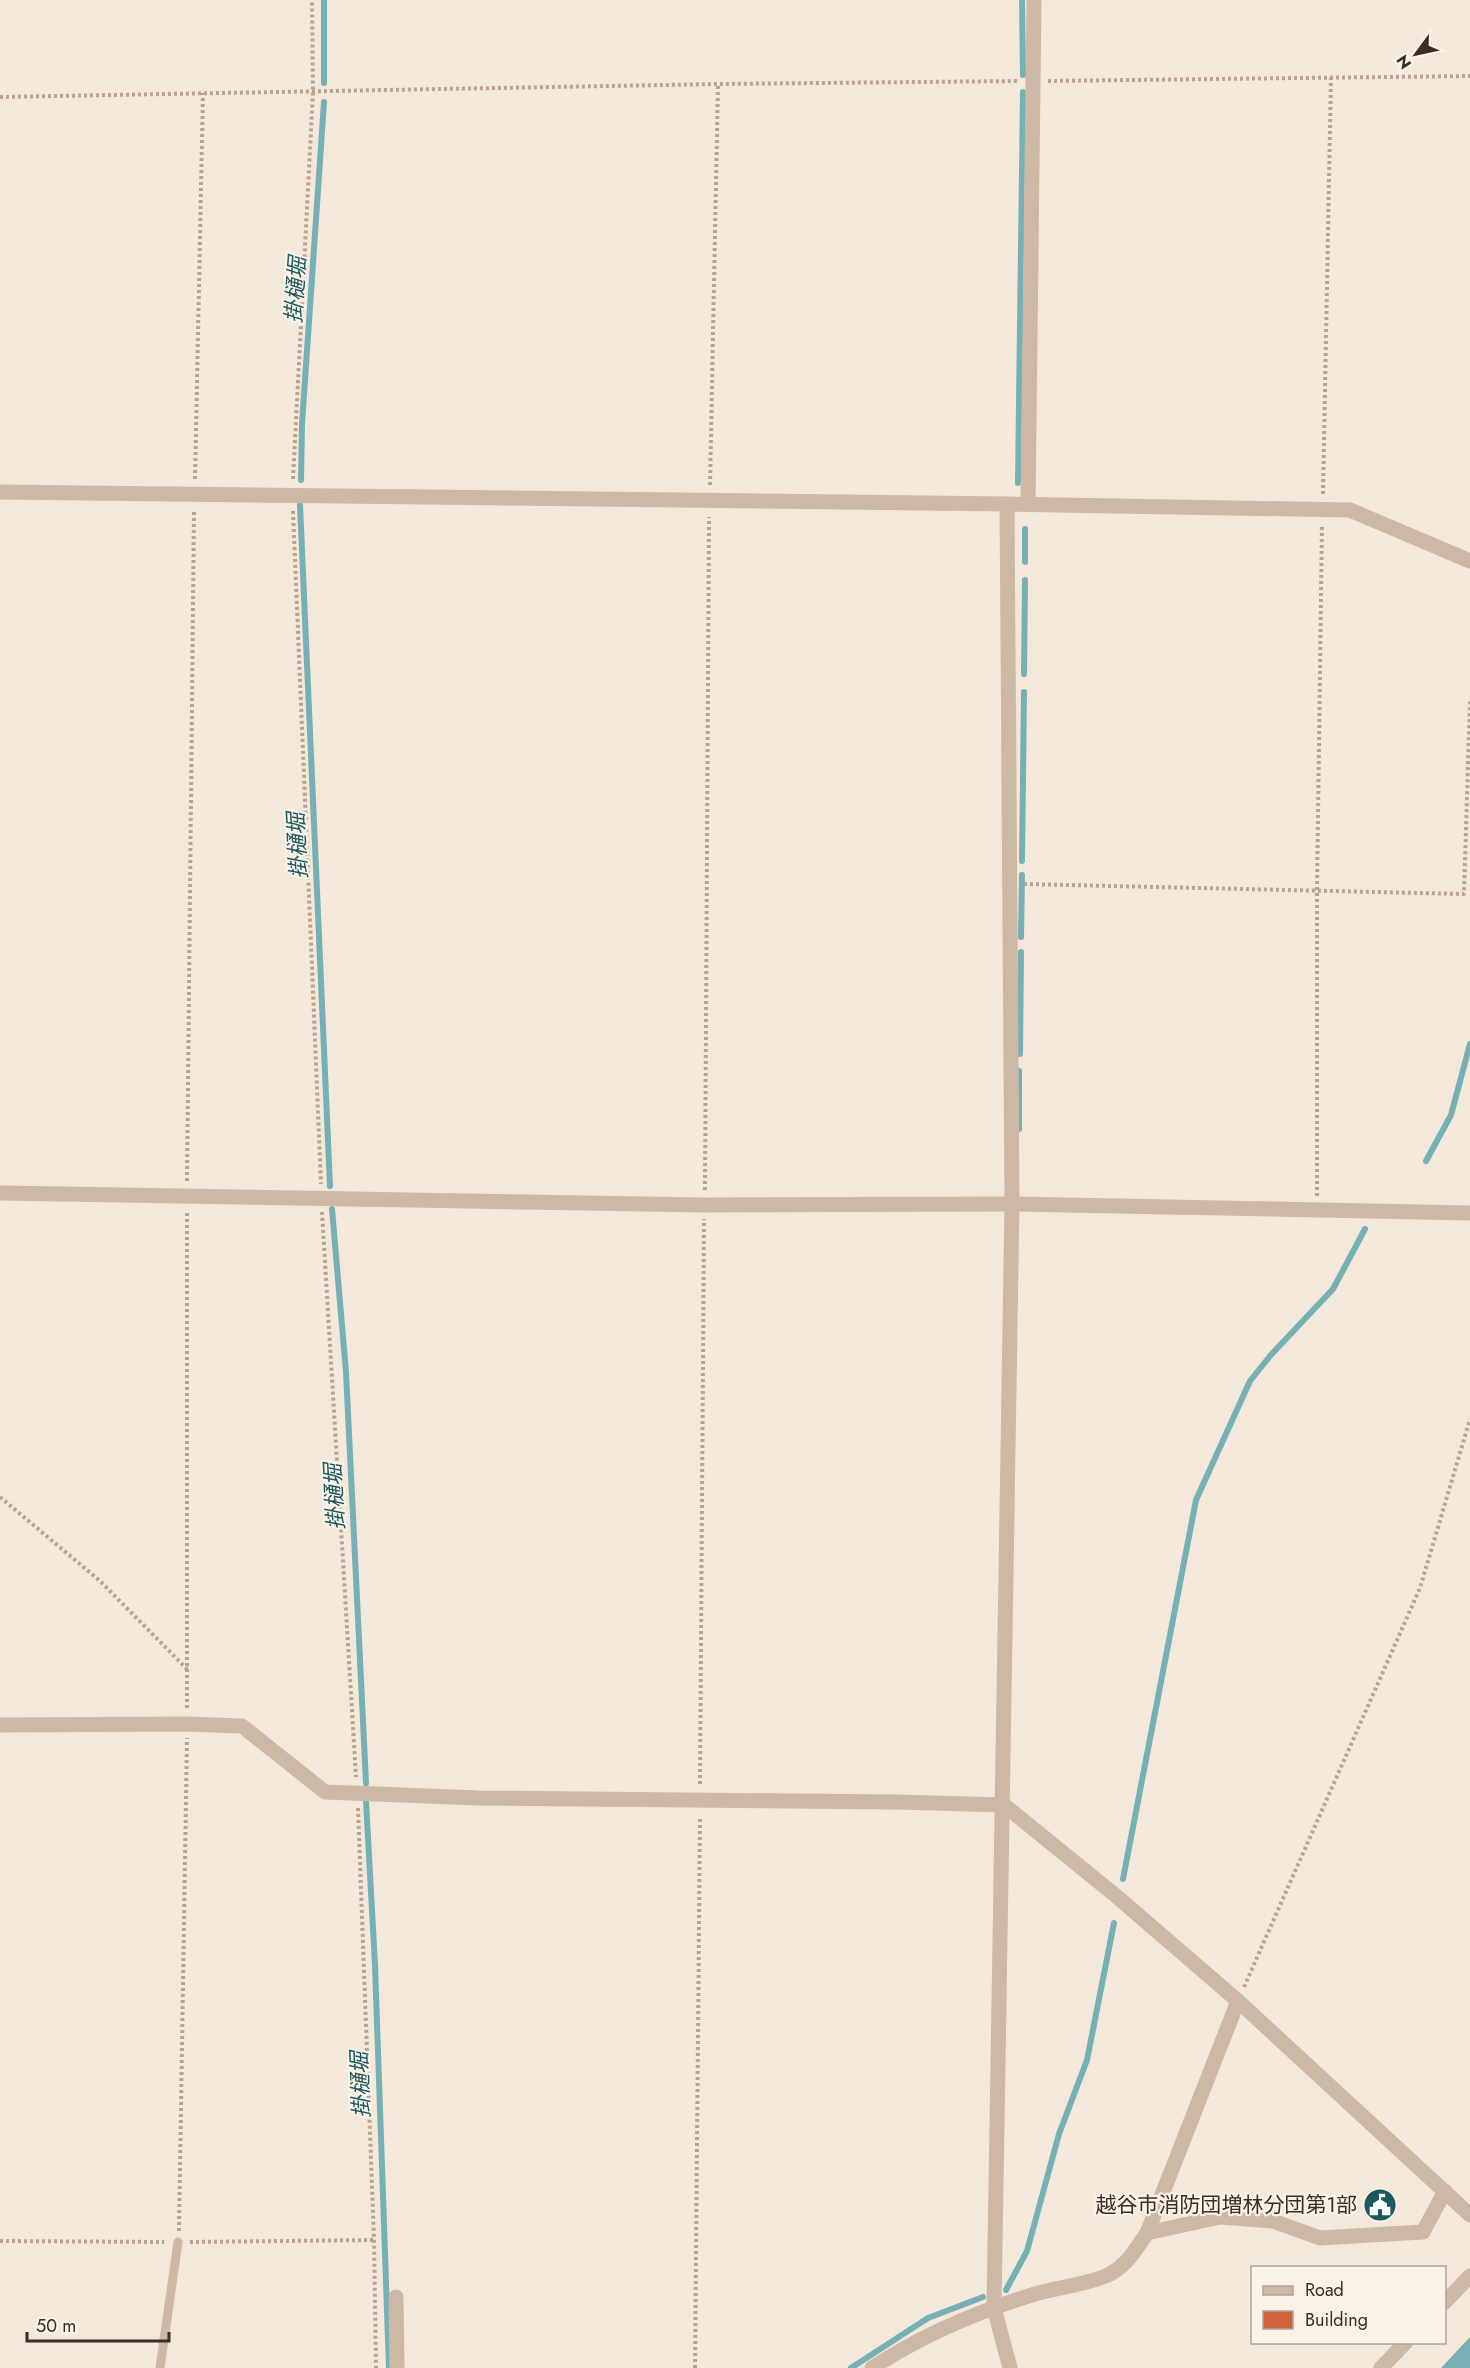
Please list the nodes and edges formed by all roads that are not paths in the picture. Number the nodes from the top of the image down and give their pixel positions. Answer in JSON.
{"nodes":[{"id":1,"x":1034,"y":0,"type":"edge"},
{"id":2,"x":0,"y":492,"type":"edge"},
{"id":3,"x":1007,"y":504,"type":"junction"},
{"id":4,"x":1028,"y":504,"type":"junction"},
{"id":5,"x":1470,"y":561,"type":"edge"},
{"id":6,"x":0,"y":1193,"type":"edge"},
{"id":7,"x":1012,"y":1204,"type":"junction"},
{"id":8,"x":1470,"y":1213,"type":"edge"},
{"id":9,"x":0,"y":1725,"type":"edge"},
{"id":10,"x":1004,"y":1806,"type":"junction"},
{"id":11,"x":1238,"y":2001,"type":"junction"},
{"id":12,"x":1445,"y":2192,"type":"junction"},
{"id":13,"x":1470,"y":2215,"type":"edge"},
{"id":14,"x":1147,"y":2233,"type":"junction"},
{"id":15,"x":178,"y":2242,"type":"road end"},
{"id":16,"x":1470,"y":2276,"type":"edge"},
{"id":17,"x":396,"y":2297,"type":"dead end"},
{"id":18,"x":1446,"y":2301,"type":"edge"},
{"id":19,"x":994,"y":2308,"type":"junction"},
{"id":20,"x":1405,"y":2344,"type":"edge"},
{"id":21,"x":160,"y":2368,"type":"edge"},
{"id":22,"x":397,"y":2368,"type":"edge"},
{"id":23,"x":872,"y":2368,"type":"edge"},
{"id":24,"x":1010,"y":2368,"type":"edge"},
{"id":25,"x":1381,"y":2368,"type":"edge"}],
"edges":[{"from":1,"to":4,"type":"street"},
{"from":2,"to":3,"type":"street"},
{"from":3,"to":4,"type":"street"},
{"from":3,"to":7,"type":"street"},
{"from":4,"to":5,"type":"street"},
{"from":6,"to":7,"type":"street"},
{"from":7,"to":8,"type":"street"},
{"from":7,"to":10,"type":"street"},
{"from":9,"to":10,"type":"street"},
{"from":10,"to":11,"type":"street"},
{"from":10,"to":19,"type":"street"},
{"from":11,"to":12,"type":"street"},
{"from":11,"to":14,"type":"street"},
{"from":12,"to":13,"type":"street"},
{"from":12,"to":14,"type":"street"},
{"from":14,"to":19,"type":"street"},
{"from":15,"to":21,"type":"lane"},
{"from":16,"to":18,"type":"street"},
{"from":17,"to":22,"type":"street"},
{"from":19,"to":23,"type":"street"},
{"from":19,"to":24,"type":"street"},
{"from":20,"to":25,"type":"street"}]}
